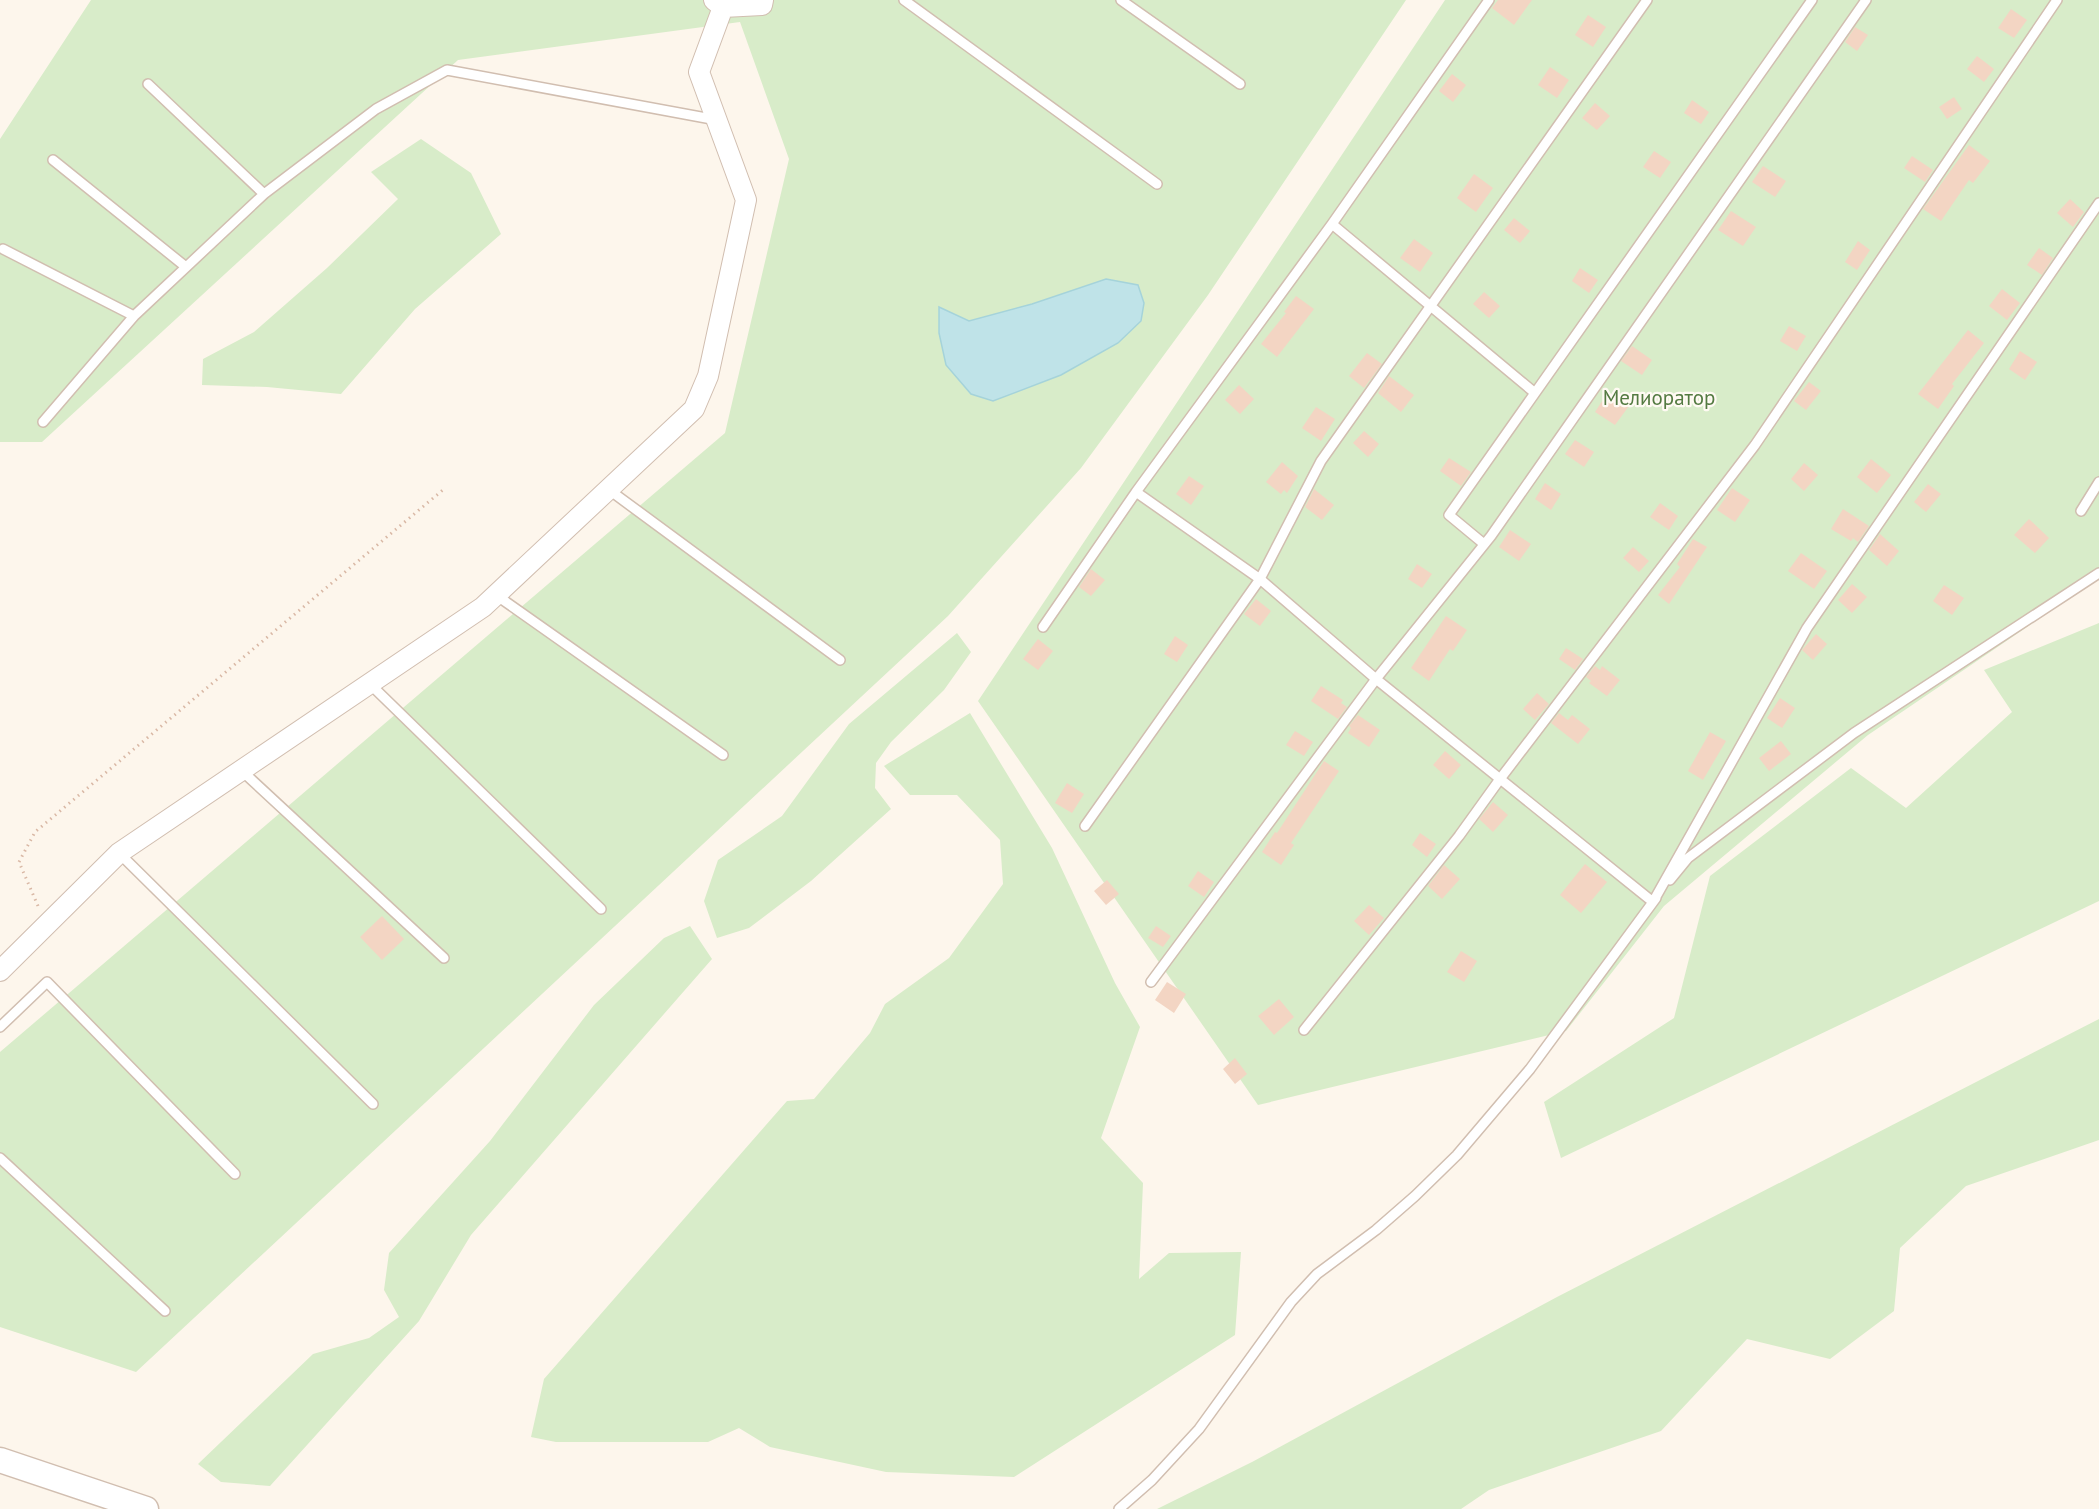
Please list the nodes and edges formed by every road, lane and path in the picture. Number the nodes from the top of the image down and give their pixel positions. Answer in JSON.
{"nodes":[{"id":1,"x":763,"y":0,"type":"edge"},
{"id":2,"x":904,"y":0,"type":"edge"},
{"id":3,"x":1121,"y":0,"type":"edge"},
{"id":4,"x":1489,"y":0,"type":"edge"},
{"id":5,"x":1647,"y":0,"type":"edge"},
{"id":6,"x":1812,"y":0,"type":"edge"},
{"id":7,"x":1866,"y":0,"type":"edge"},
{"id":8,"x":2057,"y":0,"type":"edge"},
{"id":9,"x":720,"y":2,"type":"edge"},
{"id":10,"x":148,"y":84,"type":"dead end"},
{"id":11,"x":1240,"y":84,"type":"dead end"},
{"id":12,"x":717,"y":120,"type":"junction"},
{"id":13,"x":53,"y":160,"type":"dead end"},
{"id":14,"x":1157,"y":184,"type":"dead end"},
{"id":15,"x":264,"y":194,"type":"junction"},
{"id":16,"x":2099,"y":203,"type":"edge"},
{"id":17,"x":1332,"y":224,"type":"junction"},
{"id":18,"x":3,"y":249,"type":"dead end"},
{"id":19,"x":186,"y":267,"type":"junction"},
{"id":20,"x":1430,"y":306,"type":"junction"},
{"id":21,"x":134,"y":316,"type":"junction"},
{"id":22,"x":1535,"y":393,"type":"junction"},
{"id":23,"x":43,"y":422,"type":"dead end"},
{"id":24,"x":2099,"y":482,"type":"edge"},
{"id":25,"x":444,"y":489,"type":"dead end"},
{"id":26,"x":608,"y":489,"type":"junction"},
{"id":27,"x":1136,"y":492,"type":"junction"},
{"id":28,"x":2081,"y":511,"type":"dead end"},
{"id":29,"x":1484,"y":544,"type":"junction"},
{"id":30,"x":2099,"y":573,"type":"edge"},
{"id":31,"x":1260,"y":579,"type":"junction"},
{"id":32,"x":496,"y":595,"type":"junction"},
{"id":33,"x":1043,"y":627,"type":"dead end"},
{"id":34,"x":840,"y":660,"type":"dead end"},
{"id":35,"x":1376,"y":680,"type":"junction"},
{"id":36,"x":370,"y":684,"type":"junction"},
{"id":37,"x":723,"y":755,"type":"dead end"},
{"id":38,"x":242,"y":770,"type":"junction"},
{"id":39,"x":1500,"y":778,"type":"junction"},
{"id":40,"x":1085,"y":826,"type":"dead end"},
{"id":41,"x":119,"y":853,"type":"junction"},
{"id":42,"x":1653,"y":902,"type":"junction"},
{"id":43,"x":601,"y":909,"type":"dead end"},
{"id":44,"x":46,"y":926,"type":"junction"},
{"id":45,"x":444,"y":958,"type":"dead end"},
{"id":46,"x":0,"y":971,"type":"edge"},
{"id":47,"x":1151,"y":982,"type":"dead end"},
{"id":48,"x":0,"y":1027,"type":"edge"},
{"id":49,"x":1304,"y":1030,"type":"dead end"},
{"id":50,"x":373,"y":1104,"type":"dead end"},
{"id":51,"x":0,"y":1158,"type":"edge"},
{"id":52,"x":235,"y":1174,"type":"dead end"},
{"id":53,"x":165,"y":1311,"type":"dead end"},
{"id":54,"x":0,"y":1460,"type":"edge"},
{"id":55,"x":146,"y":1509,"type":"edge"},
{"id":56,"x":1119,"y":1509,"type":"edge"}],
"edges":[{"from":1,"to":9,"type":"street"},
{"from":2,"to":14,"type":"lane"},
{"from":3,"to":11,"type":"lane"},
{"from":4,"to":17,"type":"lane"},
{"from":5,"to":20,"type":"lane"},
{"from":6,"to":22,"type":"lane"},
{"from":7,"to":29,"type":"lane"},
{"from":8,"to":39,"type":"lane"},
{"from":9,"to":12,"type":"street"},
{"from":10,"to":15,"type":"lane"},
{"from":12,"to":15,"type":"lane"},
{"from":12,"to":26,"type":"street"},
{"from":13,"to":19,"type":"lane"},
{"from":15,"to":19,"type":"lane"},
{"from":16,"to":42,"type":"lane"},
{"from":17,"to":20,"type":"lane"},
{"from":17,"to":27,"type":"lane"},
{"from":18,"to":21,"type":"lane"},
{"from":19,"to":21,"type":"lane"},
{"from":20,"to":22,"type":"lane"},
{"from":20,"to":31,"type":"lane"},
{"from":21,"to":23,"type":"lane"},
{"from":22,"to":29,"type":"lane"},
{"from":24,"to":28,"type":"lane"},
{"from":25,"to":44,"type":"path"},
{"from":26,"to":32,"type":"street"},
{"from":26,"to":34,"type":"lane"},
{"from":27,"to":31,"type":"lane"},
{"from":27,"to":33,"type":"lane"},
{"from":29,"to":35,"type":"lane"},
{"from":30,"to":42,"type":"lane"},
{"from":31,"to":35,"type":"lane"},
{"from":31,"to":40,"type":"lane"},
{"from":32,"to":36,"type":"street"},
{"from":32,"to":37,"type":"lane"},
{"from":35,"to":39,"type":"lane"},
{"from":35,"to":47,"type":"lane"},
{"from":36,"to":38,"type":"street"},
{"from":36,"to":43,"type":"lane"},
{"from":38,"to":41,"type":"street"},
{"from":38,"to":45,"type":"lane"},
{"from":39,"to":42,"type":"lane"},
{"from":39,"to":49,"type":"lane"},
{"from":41,"to":44,"type":"street"},
{"from":41,"to":50,"type":"lane"},
{"from":42,"to":56,"type":"lane"},
{"from":44,"to":46,"type":"street"},
{"from":48,"to":52,"type":"lane"},
{"from":51,"to":53,"type":"lane"},
{"from":54,"to":55,"type":"street"}]}
